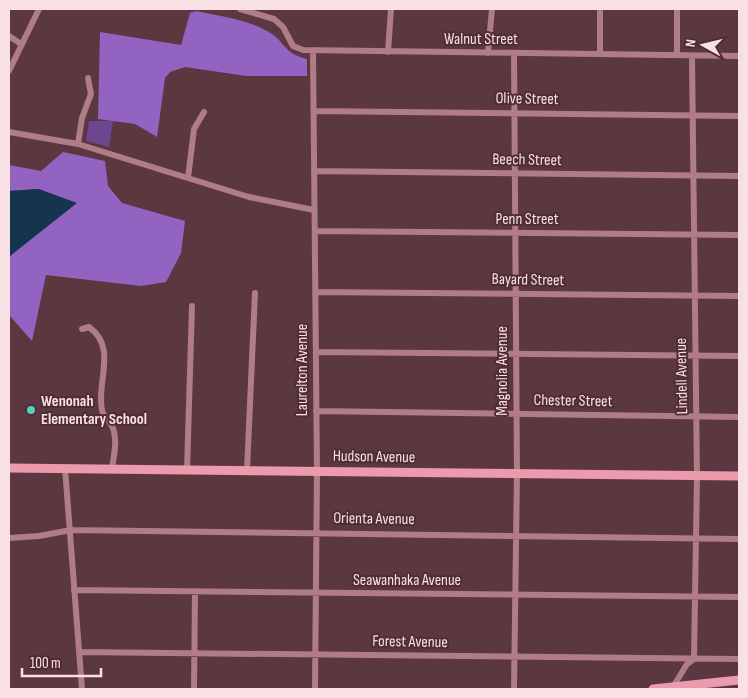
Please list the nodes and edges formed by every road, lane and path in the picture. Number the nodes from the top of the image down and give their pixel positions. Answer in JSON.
{"nodes":[{"id":1,"x":39,"y":9,"type":"edge"},
{"id":2,"x":240,"y":9,"type":"edge"},
{"id":3,"x":391,"y":9,"type":"edge"},
{"id":4,"x":492,"y":9,"type":"edge"},
{"id":5,"x":600,"y":9,"type":"edge"},
{"id":6,"x":677,"y":9,"type":"edge"},
{"id":7,"x":248,"y":10,"type":"edge"},
{"id":8,"x":9,"y":36,"type":"edge"},
{"id":9,"x":21,"y":44,"type":"junction"},
{"id":10,"x":313,"y":50,"type":"junction"},
{"id":11,"x":388,"y":52,"type":"junction"},
{"id":12,"x":514,"y":52,"type":"junction"},
{"id":13,"x":488,"y":53,"type":"junction"},
{"id":14,"x":600,"y":54,"type":"junction"},
{"id":15,"x":677,"y":55,"type":"junction"},
{"id":16,"x":692,"y":56,"type":"junction"},
{"id":17,"x":739,"y":56,"type":"edge"},
{"id":18,"x":9,"y":70,"type":"edge"},
{"id":19,"x":88,"y":78,"type":"dead end"},
{"id":20,"x":314,"y":111,"type":"junction"},
{"id":21,"x":204,"y":112,"type":"dead end"},
{"id":22,"x":514,"y":112,"type":"junction"},
{"id":23,"x":694,"y":115,"type":"junction"},
{"id":24,"x":739,"y":116,"type":"edge"},
{"id":25,"x":9,"y":132,"type":"edge"},
{"id":26,"x":78,"y":144,"type":"junction"},
{"id":27,"x":314,"y":171,"type":"junction"},
{"id":28,"x":514,"y":173,"type":"junction"},
{"id":29,"x":694,"y":175,"type":"junction"},
{"id":30,"x":739,"y":176,"type":"edge"},
{"id":31,"x":188,"y":178,"type":"junction"},
{"id":32,"x":314,"y":210,"type":"junction"},
{"id":33,"x":315,"y":231,"type":"junction"},
{"id":34,"x":514,"y":233,"type":"junction"},
{"id":35,"x":695,"y":234,"type":"junction"},
{"id":36,"x":739,"y":235,"type":"edge"},
{"id":37,"x":316,"y":292,"type":"junction"},
{"id":38,"x":256,"y":293,"type":"dead end"},
{"id":39,"x":515,"y":293,"type":"junction"},
{"id":40,"x":695,"y":295,"type":"junction"},
{"id":41,"x":739,"y":296,"type":"edge"},
{"id":42,"x":192,"y":306,"type":"dead end"},
{"id":43,"x":82,"y":329,"type":"dead end"},
{"id":44,"x":316,"y":352,"type":"junction"},
{"id":45,"x":516,"y":354,"type":"junction"},
{"id":46,"x":695,"y":355,"type":"junction"},
{"id":47,"x":739,"y":356,"type":"edge"},
{"id":48,"x":316,"y":411,"type":"junction"},
{"id":49,"x":516,"y":414,"type":"junction"},
{"id":50,"x":696,"y":416,"type":"junction"},
{"id":51,"x":739,"y":417,"type":"edge"},
{"id":52,"x":9,"y":468,"type":"edge"},
{"id":53,"x":64,"y":468,"type":"junction"},
{"id":54,"x":112,"y":468,"type":"junction"},
{"id":55,"x":247,"y":470,"type":"junction"},
{"id":56,"x":187,"y":471,"type":"junction"},
{"id":57,"x":317,"y":471,"type":"junction"},
{"id":58,"x":517,"y":473,"type":"junction"},
{"id":59,"x":697,"y":476,"type":"junction"},
{"id":60,"x":739,"y":476,"type":"edge"},
{"id":61,"x":70,"y":530,"type":"junction"},
{"id":62,"x":316,"y":532,"type":"junction"},
{"id":63,"x":516,"y":535,"type":"junction"},
{"id":64,"x":9,"y":538,"type":"edge"},
{"id":65,"x":739,"y":539,"type":"edge"},
{"id":66,"x":697,"y":540,"type":"junction"},
{"id":67,"x":74,"y":590,"type":"junction"},
{"id":68,"x":195,"y":592,"type":"junction"},
{"id":69,"x":316,"y":594,"type":"junction"},
{"id":70,"x":516,"y":595,"type":"junction"},
{"id":71,"x":696,"y":597,"type":"junction"},
{"id":72,"x":739,"y":598,"type":"edge"},
{"id":73,"x":80,"y":652,"type":"junction"},
{"id":74,"x":194,"y":654,"type":"junction"},
{"id":75,"x":316,"y":654,"type":"junction"},
{"id":76,"x":514,"y":657,"type":"junction"},
{"id":77,"x":694,"y":659,"type":"junction"},
{"id":78,"x":739,"y":659,"type":"edge"},
{"id":79,"x":739,"y":680,"type":"edge"},
{"id":80,"x":673,"y":688,"type":"edge"},
{"id":81,"x":82,"y":689,"type":"edge"},
{"id":82,"x":194,"y":689,"type":"edge"},
{"id":83,"x":315,"y":689,"type":"edge"},
{"id":84,"x":514,"y":689,"type":"edge"},
{"id":85,"x":653,"y":689,"type":"edge"}],
"edges":[{"from":1,"to":9,"type":"street"},
{"from":2,"to":7,"type":"street","name":"Walnut Street"},
{"from":3,"to":11,"type":"street"},
{"from":4,"to":13,"type":"street"},
{"from":5,"to":14,"type":"street"},
{"from":6,"to":15,"type":"street"},
{"from":7,"to":10,"type":"street","name":"Walnut Street"},
{"from":8,"to":9,"type":"street"},
{"from":9,"to":18,"type":"street"},
{"from":10,"to":11,"type":"street","name":"Walnut Street"},
{"from":10,"to":20,"type":"street","name":"Laurelton Avenue"},
{"from":11,"to":13,"type":"street","name":"Walnut Street"},
{"from":12,"to":13,"type":"street","name":"Walnut Street"},
{"from":12,"to":14,"type":"street","name":"Walnut Street"},
{"from":12,"to":22,"type":"street","name":"Magnolia Avenue"},
{"from":14,"to":15,"type":"street","name":"Walnut Street"},
{"from":15,"to":16,"type":"street","name":"Walnut Street"},
{"from":16,"to":17,"type":"street","name":"Walnut Street"},
{"from":16,"to":23,"type":"street","name":"Lindell Avenue"},
{"from":19,"to":26,"type":"street"},
{"from":20,"to":22,"type":"street","name":"Olive Street"},
{"from":20,"to":27,"type":"street","name":"Laurelton Avenue"},
{"from":21,"to":31,"type":"street"},
{"from":22,"to":23,"type":"street","name":"Olive Street"},
{"from":22,"to":28,"type":"street","name":"Magnolia Avenue"},
{"from":23,"to":24,"type":"street","name":"Olive Street"},
{"from":23,"to":29,"type":"street","name":"Lindell Avenue"},
{"from":25,"to":26,"type":"street"},
{"from":26,"to":31,"type":"street"},
{"from":27,"to":28,"type":"street","name":"Beech Street"},
{"from":27,"to":32,"type":"street","name":"Laurelton Avenue"},
{"from":28,"to":29,"type":"street","name":"Beech Street"},
{"from":28,"to":34,"type":"street","name":"Magnolia Avenue"},
{"from":29,"to":30,"type":"street","name":"Beech Street"},
{"from":29,"to":35,"type":"street","name":"Lindell Avenue"},
{"from":31,"to":32,"type":"street"},
{"from":32,"to":33,"type":"street","name":"Laurelton Avenue"},
{"from":33,"to":34,"type":"street","name":"Penn Street"},
{"from":33,"to":37,"type":"street","name":"Laurelton Avenue"},
{"from":34,"to":35,"type":"street","name":"Penn Street"},
{"from":34,"to":39,"type":"street","name":"Magnolia Avenue"},
{"from":35,"to":36,"type":"street","name":"Penn Street"},
{"from":35,"to":40,"type":"street","name":"Lindell Avenue"},
{"from":37,"to":39,"type":"street","name":"Bayard Street"},
{"from":37,"to":44,"type":"street","name":"Laurelton Avenue"},
{"from":38,"to":55,"type":"street"},
{"from":39,"to":40,"type":"street","name":"Bayard Street"},
{"from":39,"to":45,"type":"street","name":"Magnolia Avenue"},
{"from":40,"to":41,"type":"street","name":"Bayard Street"},
{"from":40,"to":46,"type":"street","name":"Lindell Avenue"},
{"from":42,"to":56,"type":"street"},
{"from":43,"to":54,"type":"street"},
{"from":44,"to":45,"type":"street"},
{"from":44,"to":48,"type":"street","name":"Laurelton Avenue"},
{"from":45,"to":46,"type":"street"},
{"from":45,"to":49,"type":"street","name":"Magnolia Avenue"},
{"from":46,"to":47,"type":"street"},
{"from":46,"to":50,"type":"street","name":"Lindell Avenue"},
{"from":48,"to":49,"type":"street","name":"Chester Street"},
{"from":48,"to":57,"type":"street","name":"Laurelton Avenue"},
{"from":49,"to":50,"type":"street","name":"Chester Street"},
{"from":49,"to":58,"type":"street","name":"Magnolia Avenue"},
{"from":50,"to":51,"type":"street","name":"Chester Street"},
{"from":50,"to":59,"type":"street","name":"Lindell Avenue"},
{"from":52,"to":53,"type":"street","name":"Hudson Avenue"},
{"from":53,"to":54,"type":"street","name":"Hudson Avenue"},
{"from":53,"to":61,"type":"street"},
{"from":54,"to":56,"type":"street","name":"Hudson Avenue"},
{"from":55,"to":56,"type":"street","name":"Hudson Avenue"},
{"from":55,"to":57,"type":"street","name":"Hudson Avenue"},
{"from":57,"to":58,"type":"street","name":"Hudson Avenue"},
{"from":57,"to":62,"type":"street","name":"Laurelton Avenue"},
{"from":58,"to":59,"type":"street","name":"Hudson Avenue"},
{"from":58,"to":63,"type":"street","name":"Magnolia Avenue"},
{"from":59,"to":60,"type":"street","name":"Hudson Avenue"},
{"from":59,"to":66,"type":"street","name":"Lindell Avenue"},
{"from":61,"to":62,"type":"street","name":"Orienta Avenue"},
{"from":61,"to":64,"type":"street","name":"Orienta Avenue"},
{"from":61,"to":67,"type":"street"},
{"from":62,"to":63,"type":"street","name":"Orienta Avenue"},
{"from":62,"to":69,"type":"street","name":"Laurelton Avenue"},
{"from":63,"to":66,"type":"street","name":"Orienta Avenue"},
{"from":63,"to":70,"type":"street","name":"Magnolia Avenue"},
{"from":65,"to":66,"type":"street","name":"Orienta Avenue"},
{"from":66,"to":71,"type":"street","name":"Lindell Avenue"},
{"from":67,"to":68,"type":"street","name":"Seawanhaka Avenue"},
{"from":67,"to":73,"type":"street"},
{"from":68,"to":69,"type":"street","name":"Seawanhaka Avenue"},
{"from":68,"to":74,"type":"street"},
{"from":69,"to":70,"type":"street","name":"Seawanhaka Avenue"},
{"from":69,"to":75,"type":"street","name":"Laurelton Avenue"},
{"from":70,"to":71,"type":"street","name":"Seawanhaka Avenue"},
{"from":70,"to":76,"type":"street","name":"Magnolia Avenue"},
{"from":71,"to":72,"type":"street","name":"Seawanhaka Avenue"},
{"from":71,"to":77,"type":"street","name":"Lindell Avenue"},
{"from":73,"to":74,"type":"street","name":"Forest Avenue"},
{"from":73,"to":81,"type":"street"},
{"from":74,"to":75,"type":"street","name":"Forest Avenue"},
{"from":74,"to":82,"type":"street"},
{"from":75,"to":76,"type":"street","name":"Forest Avenue"},
{"from":75,"to":83,"type":"street","name":"Laurelton Avenue"},
{"from":76,"to":77,"type":"street","name":"Forest Avenue"},
{"from":76,"to":84,"type":"street","name":"Magnolia Avenue"},
{"from":77,"to":78,"type":"street","name":"Forest Avenue"},
{"from":77,"to":80,"type":"street"},
{"from":79,"to":80,"type":"street"},
{"from":80,"to":85,"type":"street"}]}
